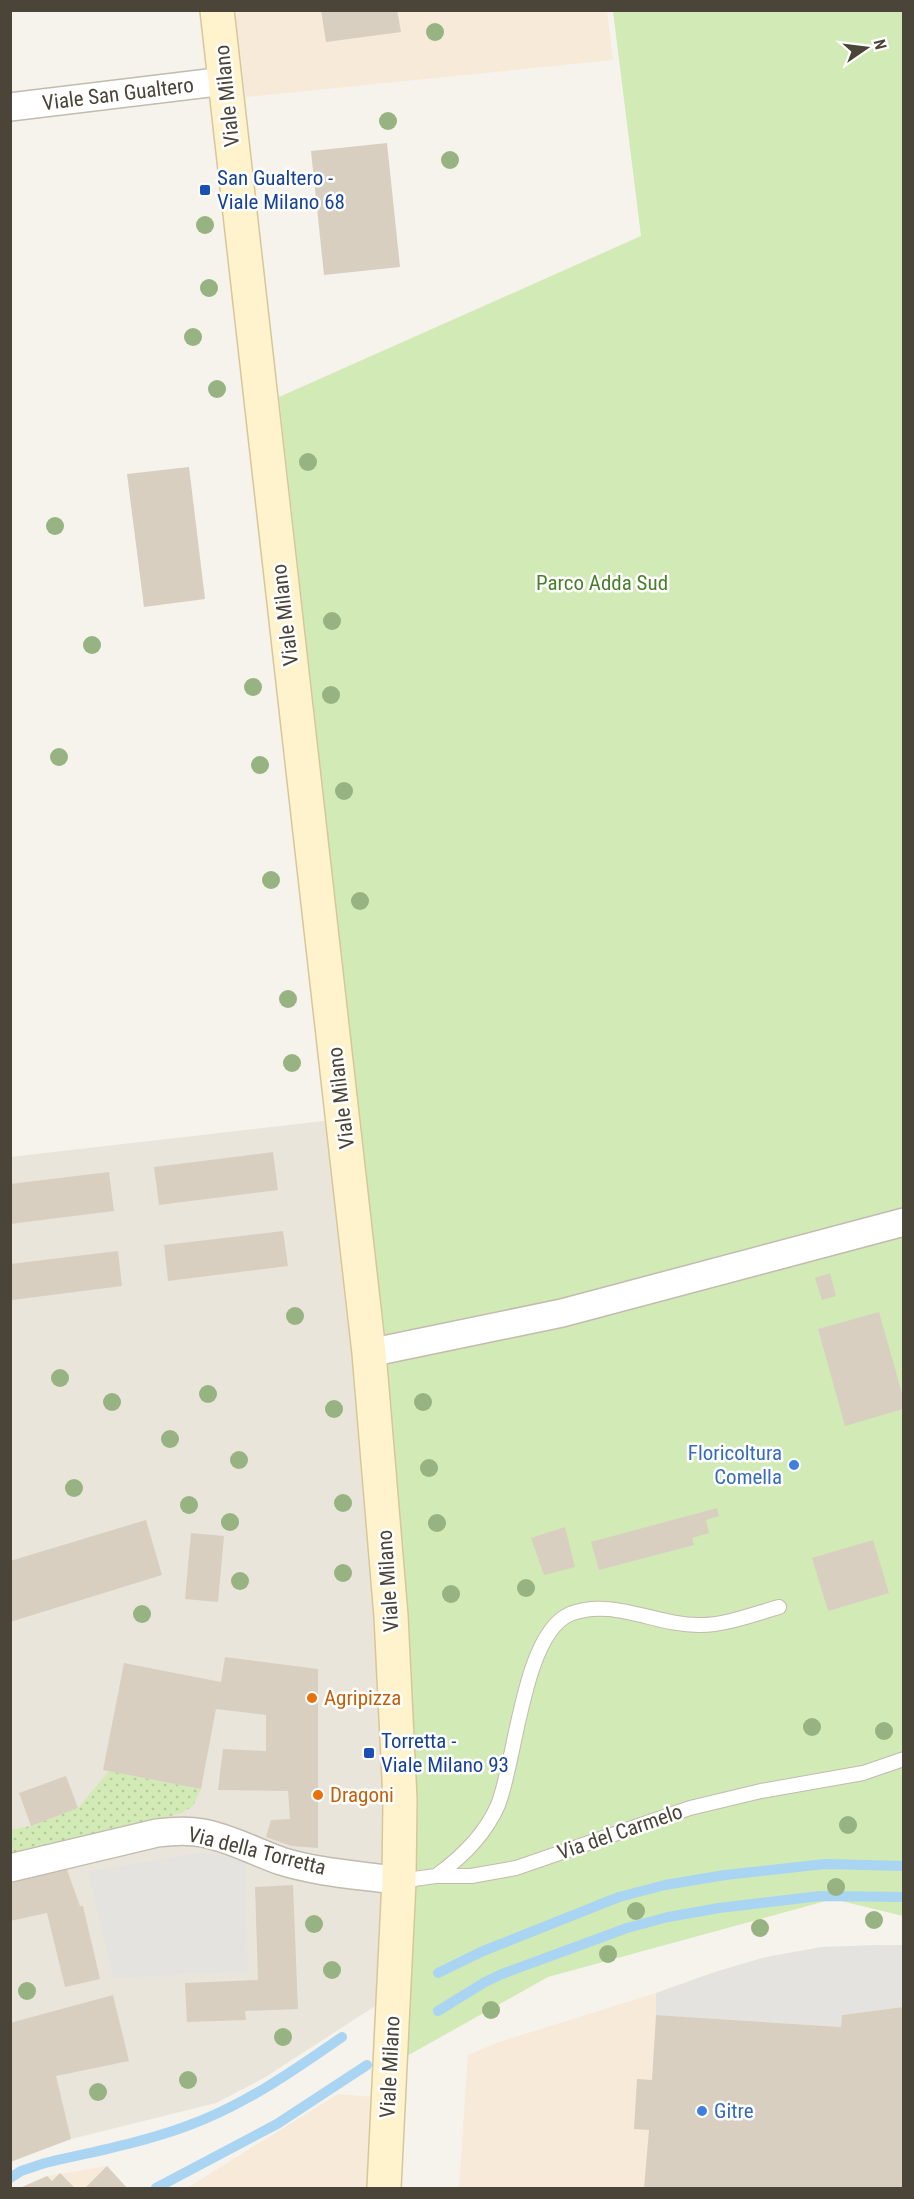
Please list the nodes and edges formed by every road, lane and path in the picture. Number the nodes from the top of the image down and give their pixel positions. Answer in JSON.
{"nodes":[{"id":1,"x":217,"y":10,"type":"edge"},
{"id":2,"x":225,"y":81,"type":"junction"},
{"id":3,"x":10,"y":107,"type":"edge"},
{"id":4,"x":903,"y":1222,"type":"edge"},
{"id":5,"x":369,"y":1353,"type":"junction"},
{"id":6,"x":779,"y":1607,"type":"dead end"},
{"id":7,"x":903,"y":1759,"type":"edge"},
{"id":8,"x":10,"y":1868,"type":"edge"},
{"id":9,"x":436,"y":1876,"type":"junction"},
{"id":10,"x":399,"y":1881,"type":"junction"},
{"id":11,"x":384,"y":2188,"type":"edge"}],
"edges":[{"from":1,"to":2,"type":"street","name":"Viale Milano"},
{"from":2,"to":3,"type":"street","name":"Viale San Gualtero"},
{"from":2,"to":5,"type":"street","name":"Viale Milano"},
{"from":4,"to":5,"type":"street"},
{"from":5,"to":10,"type":"street","name":"Viale Milano"},
{"from":6,"to":9,"type":"lane"},
{"from":7,"to":9,"type":"lane","name":"Via del Carmelo"},
{"from":8,"to":10,"type":"street","name":"Via della Torretta"},
{"from":9,"to":10,"type":"lane","name":"Via del Carmelo"},
{"from":10,"to":11,"type":"street","name":"Viale Milano"}]}
